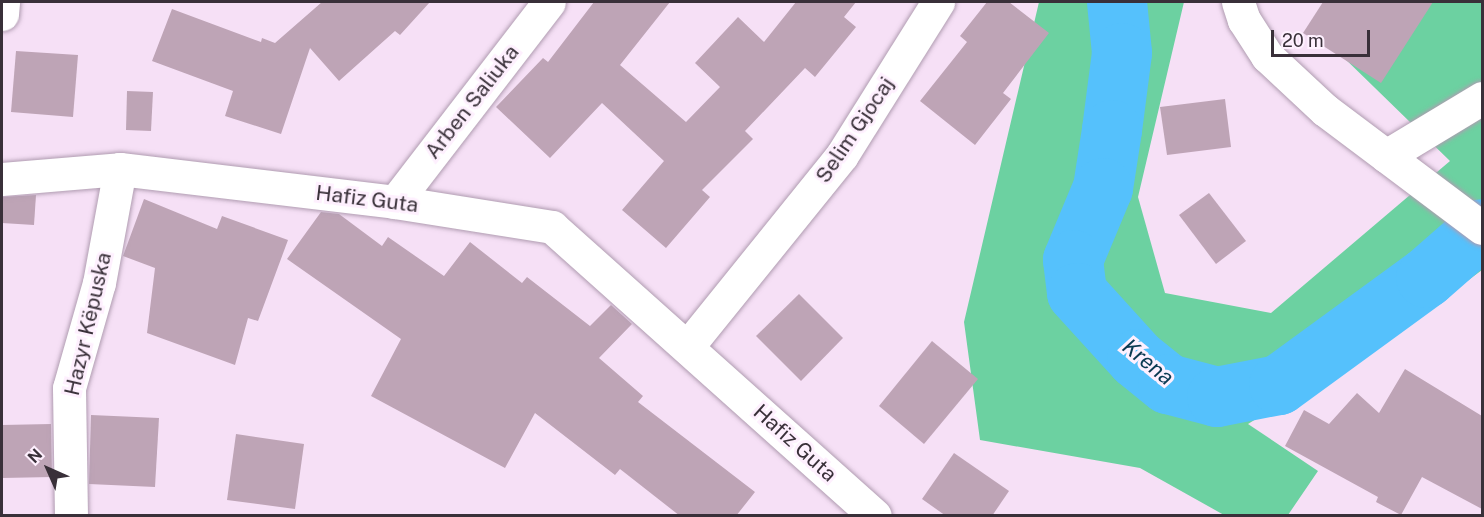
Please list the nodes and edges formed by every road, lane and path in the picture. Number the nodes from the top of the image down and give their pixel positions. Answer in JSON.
{"nodes":[{"id":1,"x":3,"y":2,"type":"edge"},
{"id":2,"x":549,"y":2,"type":"edge"},
{"id":3,"x":938,"y":2,"type":"edge"},
{"id":4,"x":1238,"y":2,"type":"edge"},
{"id":5,"x":2,"y":14,"type":"edge"},
{"id":6,"x":1482,"y":98,"type":"edge"},
{"id":7,"x":1397,"y":165,"type":"junction"},
{"id":8,"x":120,"y":169,"type":"junction"},
{"id":9,"x":2,"y":179,"type":"edge"},
{"id":10,"x":395,"y":202,"type":"junction"},
{"id":11,"x":1482,"y":228,"type":"edge"},
{"id":12,"x":688,"y":346,"type":"junction"},
{"id":13,"x":71,"y":516,"type":"edge"},
{"id":14,"x":874,"y":516,"type":"edge"}],
"edges":[{"from":1,"to":5,"type":"street"},
{"from":2,"to":10,"type":"street","name":"Arben Saliuka"},
{"from":3,"to":12,"type":"street","name":"Selim Gjocaj"},
{"from":4,"to":7,"type":"street"},
{"from":6,"to":7,"type":"street"},
{"from":7,"to":11,"type":"street"},
{"from":8,"to":9,"type":"street","name":"Hafiz Guta"},
{"from":8,"to":10,"type":"street","name":"Hafiz Guta"},
{"from":8,"to":13,"type":"street","name":"Hazyr Këpuska"},
{"from":10,"to":12,"type":"street","name":"Hafiz Guta"},
{"from":12,"to":14,"type":"street","name":"Hafiz Guta"}]}
